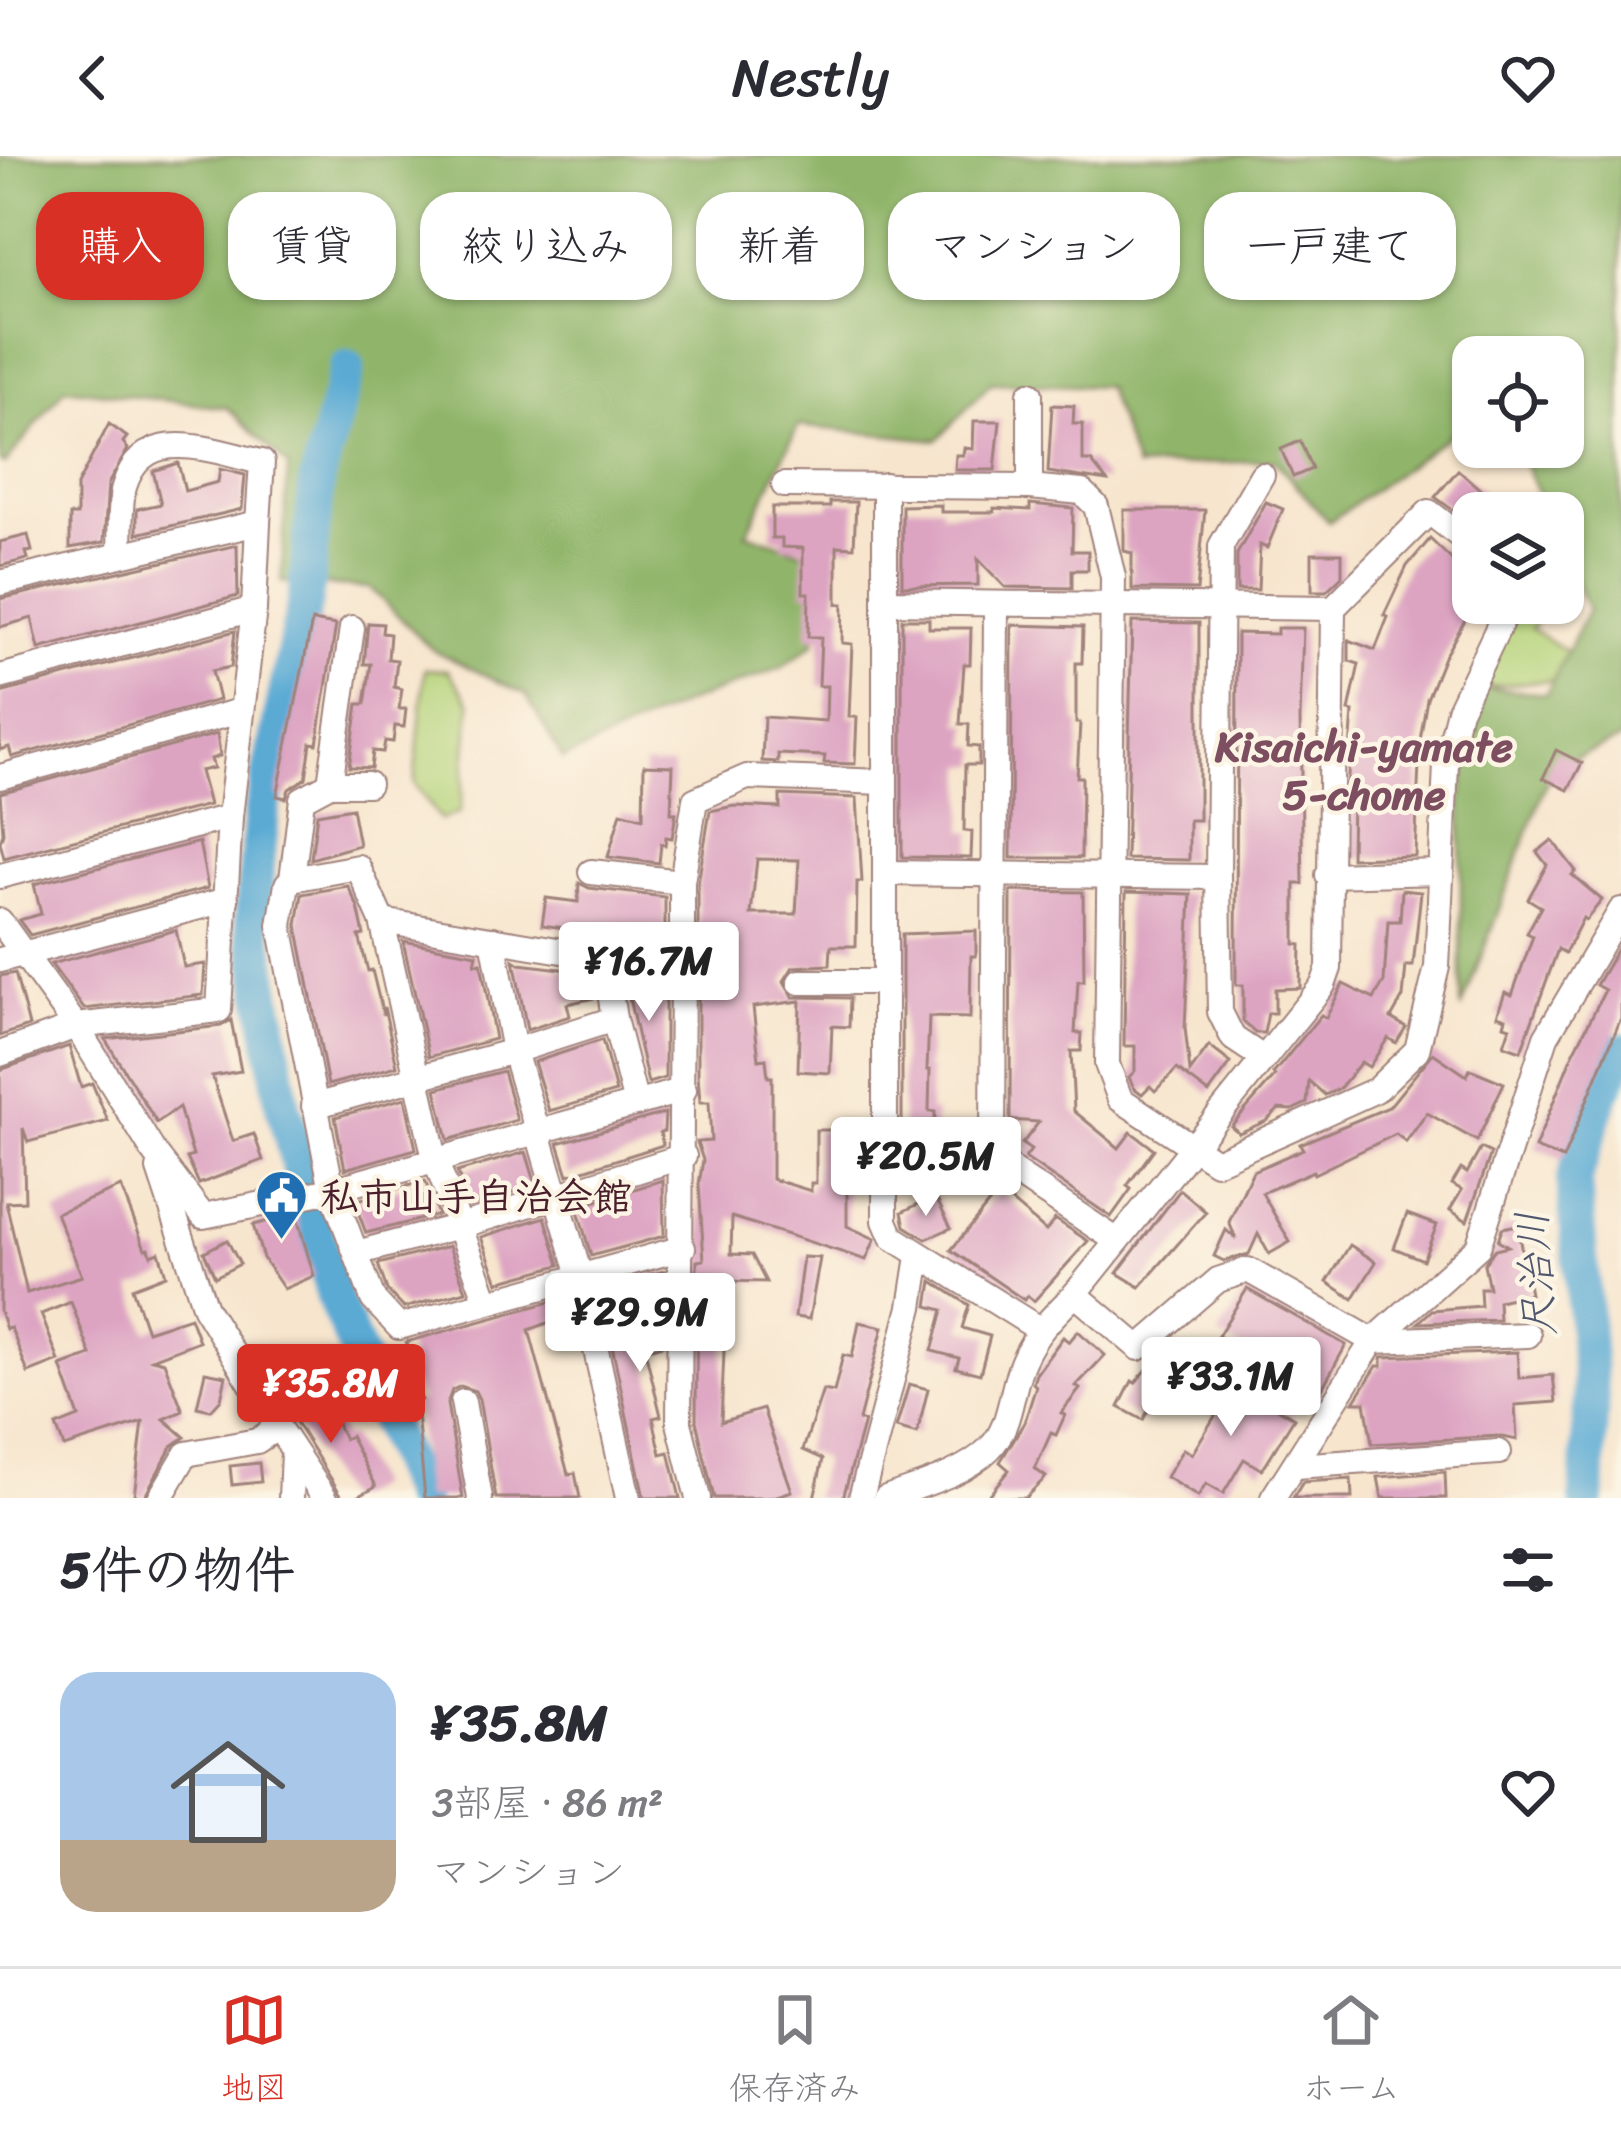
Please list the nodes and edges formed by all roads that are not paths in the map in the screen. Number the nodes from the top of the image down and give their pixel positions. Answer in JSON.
{"nodes":[{"id":1,"x":1030,"y":394,"type":"dead end"},
{"id":2,"x":1262,"y":475,"type":"dead end"},
{"id":3,"x":784,"y":485,"type":"dead end"},
{"id":4,"x":885,"y":485,"type":"junction"},
{"id":5,"x":1030,"y":487,"type":"junction"},
{"id":6,"x":258,"y":523,"type":"junction"},
{"id":7,"x":1452,"y":530,"type":"edge"},
{"id":8,"x":120,"y":553,"type":"junction"},
{"id":9,"x":0,"y":583,"type":"edge"},
{"id":10,"x":885,"y":602,"type":"junction"},
{"id":11,"x":996,"y":604,"type":"junction"},
{"id":12,"x":1110,"y":605,"type":"junction"},
{"id":13,"x":1220,"y":607,"type":"junction"},
{"id":14,"x":1333,"y":608,"type":"junction"},
{"id":15,"x":254,"y":610,"type":"junction"},
{"id":16,"x":1500,"y":624,"type":"edge"},
{"id":17,"x":352,"y":628,"type":"dead end"},
{"id":18,"x":0,"y":677,"type":"edge"},
{"id":19,"x":240,"y":711,"type":"junction"},
{"id":20,"x":0,"y":777,"type":"edge"},
{"id":21,"x":884,"y":782,"type":"junction"},
{"id":22,"x":330,"y":784,"type":"junction"},
{"id":23,"x":368,"y":784,"type":"dead end"},
{"id":24,"x":230,"y":818,"type":"junction"},
{"id":25,"x":591,"y":872,"type":"dead end"},
{"id":26,"x":1440,"y":872,"type":"junction"},
{"id":27,"x":885,"y":873,"type":"junction"},
{"id":28,"x":995,"y":875,"type":"junction"},
{"id":29,"x":1328,"y":875,"type":"junction"},
{"id":30,"x":0,"y":876,"type":"edge"},
{"id":31,"x":1108,"y":877,"type":"junction"},
{"id":32,"x":1218,"y":877,"type":"junction"},
{"id":33,"x":292,"y":879,"type":"junction"},
{"id":34,"x":682,"y":882,"type":"junction"},
{"id":35,"x":226,"y":900,"type":"junction"},
{"id":36,"x":1621,"y":910,"type":"edge"},
{"id":37,"x":0,"y":920,"type":"edge"},
{"id":38,"x":382,"y":921,"type":"junction"},
{"id":39,"x":494,"y":939,"type":"junction"},
{"id":40,"x":11,"y":957,"type":"edge"},
{"id":41,"x":605,"y":958,"type":"junction"},
{"id":42,"x":682,"y":965,"type":"junction"},
{"id":43,"x":800,"y":982,"type":"dead end"},
{"id":44,"x":885,"y":982,"type":"junction"},
{"id":45,"x":614,"y":1019,"type":"junction"},
{"id":46,"x":76,"y":1026,"type":"junction"},
{"id":47,"x":514,"y":1052,"type":"junction"},
{"id":48,"x":0,"y":1054,"type":"edge"},
{"id":49,"x":1262,"y":1058,"type":"junction"},
{"id":50,"x":416,"y":1078,"type":"junction"},
{"id":51,"x":684,"y":1090,"type":"junction"},
{"id":52,"x":636,"y":1104,"type":"junction"},
{"id":53,"x":314,"y":1106,"type":"junction"},
{"id":54,"x":538,"y":1132,"type":"junction"},
{"id":55,"x":1190,"y":1148,"type":"junction"},
{"id":56,"x":152,"y":1149,"type":"junction"},
{"id":57,"x":683,"y":1156,"type":"junction"},
{"id":58,"x":435,"y":1159,"type":"junction"},
{"id":59,"x":332,"y":1190,"type":"junction"},
{"id":60,"x":557,"y":1196,"type":"junction"},
{"id":61,"x":460,"y":1226,"type":"junction"},
{"id":62,"x":1116,"y":1240,"type":"junction"},
{"id":63,"x":683,"y":1248,"type":"junction"},
{"id":64,"x":356,"y":1253,"type":"junction"},
{"id":65,"x":919,"y":1256,"type":"junction"},
{"id":66,"x":580,"y":1276,"type":"junction"},
{"id":67,"x":1075,"y":1294,"type":"junction"},
{"id":68,"x":487,"y":1301,"type":"junction"},
{"id":69,"x":1040,"y":1329,"type":"junction"},
{"id":70,"x":1528,"y":1335,"type":"dead end"},
{"id":71,"x":1373,"y":1341,"type":"junction"},
{"id":72,"x":463,"y":1402,"type":"dead end"},
{"id":73,"x":278,"y":1427,"type":"junction"},
{"id":74,"x":293,"y":1452,"type":"junction"},
{"id":75,"x":1499,"y":1452,"type":"dead end"},
{"id":76,"x":1296,"y":1466,"type":"junction"},
{"id":77,"x":160,"y":1498,"type":"edge"},
{"id":78,"x":291,"y":1498,"type":"edge"},
{"id":79,"x":325,"y":1498,"type":"edge"},
{"id":80,"x":480,"y":1498,"type":"edge"},
{"id":81,"x":628,"y":1498,"type":"edge"},
{"id":82,"x":698,"y":1498,"type":"edge"},
{"id":83,"x":861,"y":1498,"type":"edge"},
{"id":84,"x":886,"y":1498,"type":"edge"},
{"id":85,"x":1273,"y":1498,"type":"edge"}],
"edges":[{"from":1,"to":5,"type":"street"},
{"from":2,"to":13,"type":"street"},
{"from":3,"to":4,"type":"street"},
{"from":4,"to":5,"type":"street"},
{"from":4,"to":10,"type":"street"},
{"from":5,"to":12,"type":"street"},
{"from":6,"to":8,"type":"street"},
{"from":6,"to":8,"type":"street"},
{"from":6,"to":15,"type":"street"},
{"from":7,"to":14,"type":"street"},
{"from":8,"to":9,"type":"street"},
{"from":10,"to":11,"type":"street"},
{"from":10,"to":21,"type":"street"},
{"from":11,"to":12,"type":"street"},
{"from":11,"to":28,"type":"street"},
{"from":12,"to":13,"type":"street"},
{"from":12,"to":31,"type":"street"},
{"from":13,"to":14,"type":"street"},
{"from":13,"to":32,"type":"street"},
{"from":14,"to":29,"type":"street"},
{"from":15,"to":18,"type":"street"},
{"from":15,"to":19,"type":"street"},
{"from":16,"to":26,"type":"street"},
{"from":17,"to":22,"type":"street"},
{"from":19,"to":20,"type":"street"},
{"from":19,"to":24,"type":"street"},
{"from":21,"to":27,"type":"street"},
{"from":21,"to":34,"type":"street"},
{"from":22,"to":23,"type":"street"},
{"from":22,"to":33,"type":"street"},
{"from":24,"to":30,"type":"street"},
{"from":24,"to":35,"type":"street"},
{"from":25,"to":34,"type":"street"},
{"from":26,"to":29,"type":"street"},
{"from":26,"to":55,"type":"street"},
{"from":27,"to":28,"type":"street"},
{"from":27,"to":44,"type":"street"},
{"from":28,"to":31,"type":"street"},
{"from":28,"to":62,"type":"street"},
{"from":29,"to":49,"type":"street"},
{"from":31,"to":32,"type":"street"},
{"from":31,"to":55,"type":"street"},
{"from":32,"to":49,"type":"street"},
{"from":33,"to":38,"type":"street"},
{"from":33,"to":53,"type":"street"},
{"from":34,"to":42,"type":"street"},
{"from":35,"to":40,"type":"street"},
{"from":35,"to":46,"type":"street"},
{"from":36,"to":71,"type":"street"},
{"from":37,"to":40,"type":"street"},
{"from":38,"to":39,"type":"street"},
{"from":38,"to":50,"type":"street"},
{"from":39,"to":41,"type":"street"},
{"from":39,"to":47,"type":"street"},
{"from":40,"to":46,"type":"street"},
{"from":41,"to":42,"type":"street"},
{"from":41,"to":45,"type":"street"},
{"from":42,"to":51,"type":"street"},
{"from":43,"to":44,"type":"street"},
{"from":44,"to":65,"type":"street"},
{"from":45,"to":47,"type":"street"},
{"from":45,"to":52,"type":"street"},
{"from":46,"to":48,"type":"street"},
{"from":46,"to":56,"type":"street"},
{"from":47,"to":50,"type":"street"},
{"from":47,"to":54,"type":"street"},
{"from":49,"to":55,"type":"street"},
{"from":50,"to":53,"type":"street"},
{"from":50,"to":58,"type":"street"},
{"from":51,"to":52,"type":"street"},
{"from":51,"to":57,"type":"street"},
{"from":52,"to":54,"type":"street"},
{"from":53,"to":59,"type":"street"},
{"from":54,"to":58,"type":"street"},
{"from":54,"to":60,"type":"street"},
{"from":55,"to":62,"type":"street"},
{"from":56,"to":59,"type":"street"},
{"from":56,"to":73,"type":"street"},
{"from":57,"to":60,"type":"street"},
{"from":57,"to":63,"type":"street"},
{"from":58,"to":59,"type":"street"},
{"from":58,"to":61,"type":"street"},
{"from":59,"to":64,"type":"street"},
{"from":60,"to":61,"type":"street"},
{"from":60,"to":66,"type":"street"},
{"from":61,"to":64,"type":"street"},
{"from":61,"to":68,"type":"street"},
{"from":62,"to":67,"type":"street"},
{"from":63,"to":66,"type":"street"},
{"from":63,"to":82,"type":"street"},
{"from":64,"to":68,"type":"street"},
{"from":65,"to":69,"type":"street"},
{"from":65,"to":83,"type":"street"},
{"from":66,"to":68,"type":"street"},
{"from":66,"to":81,"type":"street"},
{"from":67,"to":69,"type":"street"},
{"from":67,"to":71,"type":"street"},
{"from":69,"to":84,"type":"street"},
{"from":70,"to":71,"type":"street"},
{"from":71,"to":76,"type":"street"},
{"from":72,"to":80,"type":"street"},
{"from":73,"to":74,"type":"street"},
{"from":73,"to":77,"type":"street"},
{"from":74,"to":78,"type":"street"},
{"from":74,"to":79,"type":"street"},
{"from":75,"to":76,"type":"street"},
{"from":76,"to":85,"type":"street"}]}
